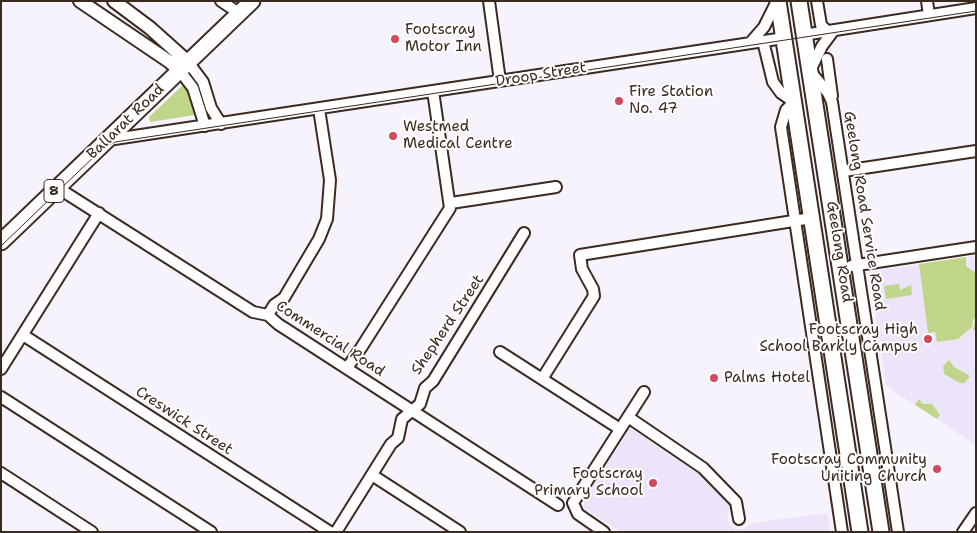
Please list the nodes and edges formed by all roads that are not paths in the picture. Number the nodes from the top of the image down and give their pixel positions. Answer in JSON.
{"nodes":[{"id":1,"x":80,"y":1,"type":"edge"},
{"id":2,"x":221,"y":1,"type":"edge"},
{"id":3,"x":252,"y":1,"type":"edge"},
{"id":4,"x":489,"y":1,"type":"edge"},
{"id":5,"x":778,"y":1,"type":"edge"},
{"id":6,"x":799,"y":1,"type":"edge"},
{"id":7,"x":817,"y":1,"type":"edge"},
{"id":8,"x":927,"y":1,"type":"edge"},
{"id":9,"x":114,"y":2,"type":"edge"},
{"id":10,"x":976,"y":8,"type":"edge"},
{"id":11,"x":239,"y":13,"type":"junction"},
{"id":12,"x":929,"y":16,"type":"junction"},
{"id":13,"x":105,"y":18,"type":"junction"},
{"id":14,"x":830,"y":31,"type":"junction"},
{"id":15,"x":803,"y":35,"type":"junction"},
{"id":16,"x":784,"y":38,"type":"junction"},
{"id":17,"x":763,"y":41,"type":"junction"},
{"id":18,"x":750,"y":43,"type":"junction"},
{"id":19,"x":827,"y":59,"type":"dead end"},
{"id":20,"x":184,"y":66,"type":"junction"},
{"id":21,"x":810,"y":71,"type":"junction"},
{"id":22,"x":500,"y":81,"type":"junction"},
{"id":23,"x":433,"y":91,"type":"junction"},
{"id":24,"x":794,"y":102,"type":"junction"},
{"id":25,"x":832,"y":102,"type":"junction"},
{"id":26,"x":319,"y":109,"type":"junction"},
{"id":27,"x":221,"y":124,"type":"junction"},
{"id":28,"x":205,"y":126,"type":"junction"},
{"id":29,"x":819,"y":133,"type":"junction"},
{"id":30,"x":107,"y":140,"type":"junction"},
{"id":31,"x":976,"y":151,"type":"edge"},
{"id":32,"x":801,"y":153,"type":"junction"},
{"id":33,"x":844,"y":171,"type":"junction"},
{"id":34,"x":556,"y":186,"type":"dead end"},
{"id":35,"x":58,"y":188,"type":"junction"},
{"id":36,"x":451,"y":203,"type":"junction"},
{"id":37,"x":99,"y":213,"type":"junction"},
{"id":38,"x":812,"y":218,"type":"junction"},
{"id":39,"x":794,"y":222,"type":"junction"},
{"id":40,"x":524,"y":233,"type":"dead end"},
{"id":41,"x":1,"y":242,"type":"edge"},
{"id":42,"x":976,"y":247,"type":"edge"},
{"id":43,"x":849,"y":266,"type":"junction"},
{"id":44,"x":268,"y":315,"type":"junction"},
{"id":45,"x":23,"y":335,"type":"junction"},
{"id":46,"x":500,"y":352,"type":"dead end"},
{"id":47,"x":346,"y":368,"type":"junction"},
{"id":48,"x":1,"y":369,"type":"edge"},
{"id":49,"x":542,"y":379,"type":"junction"},
{"id":50,"x":819,"y":383,"type":"junction"},
{"id":51,"x":644,"y":392,"type":"dead end"},
{"id":52,"x":1,"y":397,"type":"edge"},
{"id":53,"x":841,"y":406,"type":"junction"},
{"id":54,"x":862,"y":407,"type":"junction"},
{"id":55,"x":412,"y":411,"type":"junction"},
{"id":56,"x":628,"y":417,"type":"junction"},
{"id":57,"x":620,"y":429,"type":"junction"},
{"id":58,"x":882,"y":430,"type":"junction"},
{"id":59,"x":1,"y":473,"type":"edge"},
{"id":60,"x":372,"y":475,"type":"junction"},
{"id":61,"x":558,"y":505,"type":"dead end"},
{"id":62,"x":976,"y":513,"type":"edge"},
{"id":63,"x":739,"y":519,"type":"dead end"},
{"id":64,"x":92,"y":532,"type":"edge"},
{"id":65,"x":211,"y":532,"type":"edge"},
{"id":66,"x":330,"y":532,"type":"edge"},
{"id":67,"x":336,"y":532,"type":"edge"},
{"id":68,"x":460,"y":532,"type":"edge"},
{"id":69,"x":604,"y":532,"type":"edge"},
{"id":70,"x":842,"y":532,"type":"edge"},
{"id":71,"x":860,"y":532,"type":"edge"},
{"id":72,"x":881,"y":532,"type":"edge"},
{"id":73,"x":898,"y":532,"type":"edge"},
{"id":74,"x":963,"y":532,"type":"edge"}],
"edges":[{"from":1,"to":13,"type":"main road"},
{"from":2,"to":11,"type":"street"},
{"from":3,"to":11,"type":"highway","name":"Ballarat Road","number":"8"},
{"from":4,"to":22,"type":"street"},
{"from":5,"to":16,"type":"highway","name":"Geelong Road"},
{"from":5,"to":18,"type":"street"},
{"from":6,"to":15,"type":"highway","name":"Geelong Road"},
{"from":7,"to":14,"type":"street"},
{"from":8,"to":12,"type":"street"},
{"from":9,"to":13,"type":"main road"},
{"from":9,"to":20,"type":"main road"},
{"from":10,"to":12,"type":"street","name":"Droop Street"},
{"from":11,"to":20,"type":"highway","name":"Ballarat Road","number":"8"},
{"from":12,"to":14,"type":"street","name":"Droop Street"},
{"from":13,"to":20,"type":"main road"},
{"from":14,"to":15,"type":"street","name":"Droop Street"},
{"from":14,"to":21,"type":"street"},
{"from":15,"to":16,"type":"highway","name":"Droop Street"},
{"from":15,"to":21,"type":"highway","name":"Geelong Road"},
{"from":16,"to":17,"type":"street","name":"Droop Street"},
{"from":16,"to":24,"type":"highway","name":"Geelong Road"},
{"from":17,"to":18,"type":"street","name":"Droop Street"},
{"from":17,"to":24,"type":"street"},
{"from":18,"to":22,"type":"street","name":"Droop Street"},
{"from":19,"to":25,"type":"street","name":"Geelong Road Service Road"},
{"from":20,"to":27,"type":"street"},
{"from":20,"to":28,"type":"street"},
{"from":20,"to":30,"type":"highway","name":"Ballarat Road","number":"8"},
{"from":21,"to":25,"type":"street","name":"Geelong Road Service Road"},
{"from":21,"to":29,"type":"highway","name":"Geelong Road"},
{"from":22,"to":23,"type":"street","name":"Droop Street"},
{"from":23,"to":26,"type":"street","name":"Droop Street"},
{"from":23,"to":36,"type":"street"},
{"from":24,"to":32,"type":"highway","name":"Geelong Road"},
{"from":24,"to":39,"type":"street"},
{"from":25,"to":33,"type":"street","name":"Geelong Road Service Road"},
{"from":26,"to":27,"type":"street","name":"Droop Street"},
{"from":26,"to":44,"type":"street"},
{"from":27,"to":28,"type":"street","name":"Droop Street"},
{"from":28,"to":30,"type":"street","name":"Droop Street"},
{"from":29,"to":32,"type":"highway"},
{"from":29,"to":43,"type":"highway","name":"Geelong Road"},
{"from":30,"to":35,"type":"highway","name":"Ballarat Road","number":"8"},
{"from":31,"to":33,"type":"street"},
{"from":32,"to":38,"type":"highway","name":"Geelong Road"},
{"from":33,"to":43,"type":"street","name":"Geelong Road Service Road"},
{"from":34,"to":36,"type":"street"},
{"from":35,"to":37,"type":"street","name":"Commercial Road"},
{"from":35,"to":41,"type":"highway","name":"Ballarat Road","number":"8"},
{"from":36,"to":47,"type":"street"},
{"from":37,"to":44,"type":"street","name":"Commercial Road"},
{"from":37,"to":45,"type":"street"},
{"from":38,"to":39,"type":"street"},
{"from":38,"to":53,"type":"highway","name":"Geelong Road"},
{"from":39,"to":49,"type":"street"},
{"from":39,"to":50,"type":"street"},
{"from":40,"to":55,"type":"street","name":"Shepherd Street"},
{"from":42,"to":43,"type":"street"},
{"from":43,"to":54,"type":"highway","name":"Geelong Road"},
{"from":43,"to":58,"type":"street","name":"Geelong Road Service Road"},
{"from":44,"to":47,"type":"street","name":"Commercial Road"},
{"from":45,"to":48,"type":"street"},
{"from":45,"to":66,"type":"street","name":"Creswick Street"},
{"from":46,"to":49,"type":"street"},
{"from":47,"to":55,"type":"street","name":"Commercial Road"},
{"from":49,"to":57,"type":"street"},
{"from":50,"to":53,"type":"street"},
{"from":50,"to":70,"type":"street"},
{"from":51,"to":56,"type":"street"},
{"from":52,"to":65,"type":"street"},
{"from":53,"to":71,"type":"highway","name":"Geelong Road"},
{"from":54,"to":58,"type":"street"},
{"from":54,"to":72,"type":"highway","name":"Geelong Road"},
{"from":55,"to":60,"type":"street","name":"Shepherd Street"},
{"from":55,"to":61,"type":"street","name":"Commercial Road"},
{"from":56,"to":57,"type":"street"},
{"from":56,"to":63,"type":"street"},
{"from":57,"to":69,"type":"street"},
{"from":58,"to":73,"type":"street","name":"Geelong Road Service Road"},
{"from":59,"to":64,"type":"street"},
{"from":60,"to":67,"type":"street","name":"Shepherd Street"},
{"from":60,"to":68,"type":"street"},
{"from":62,"to":74,"type":"street"}]}
